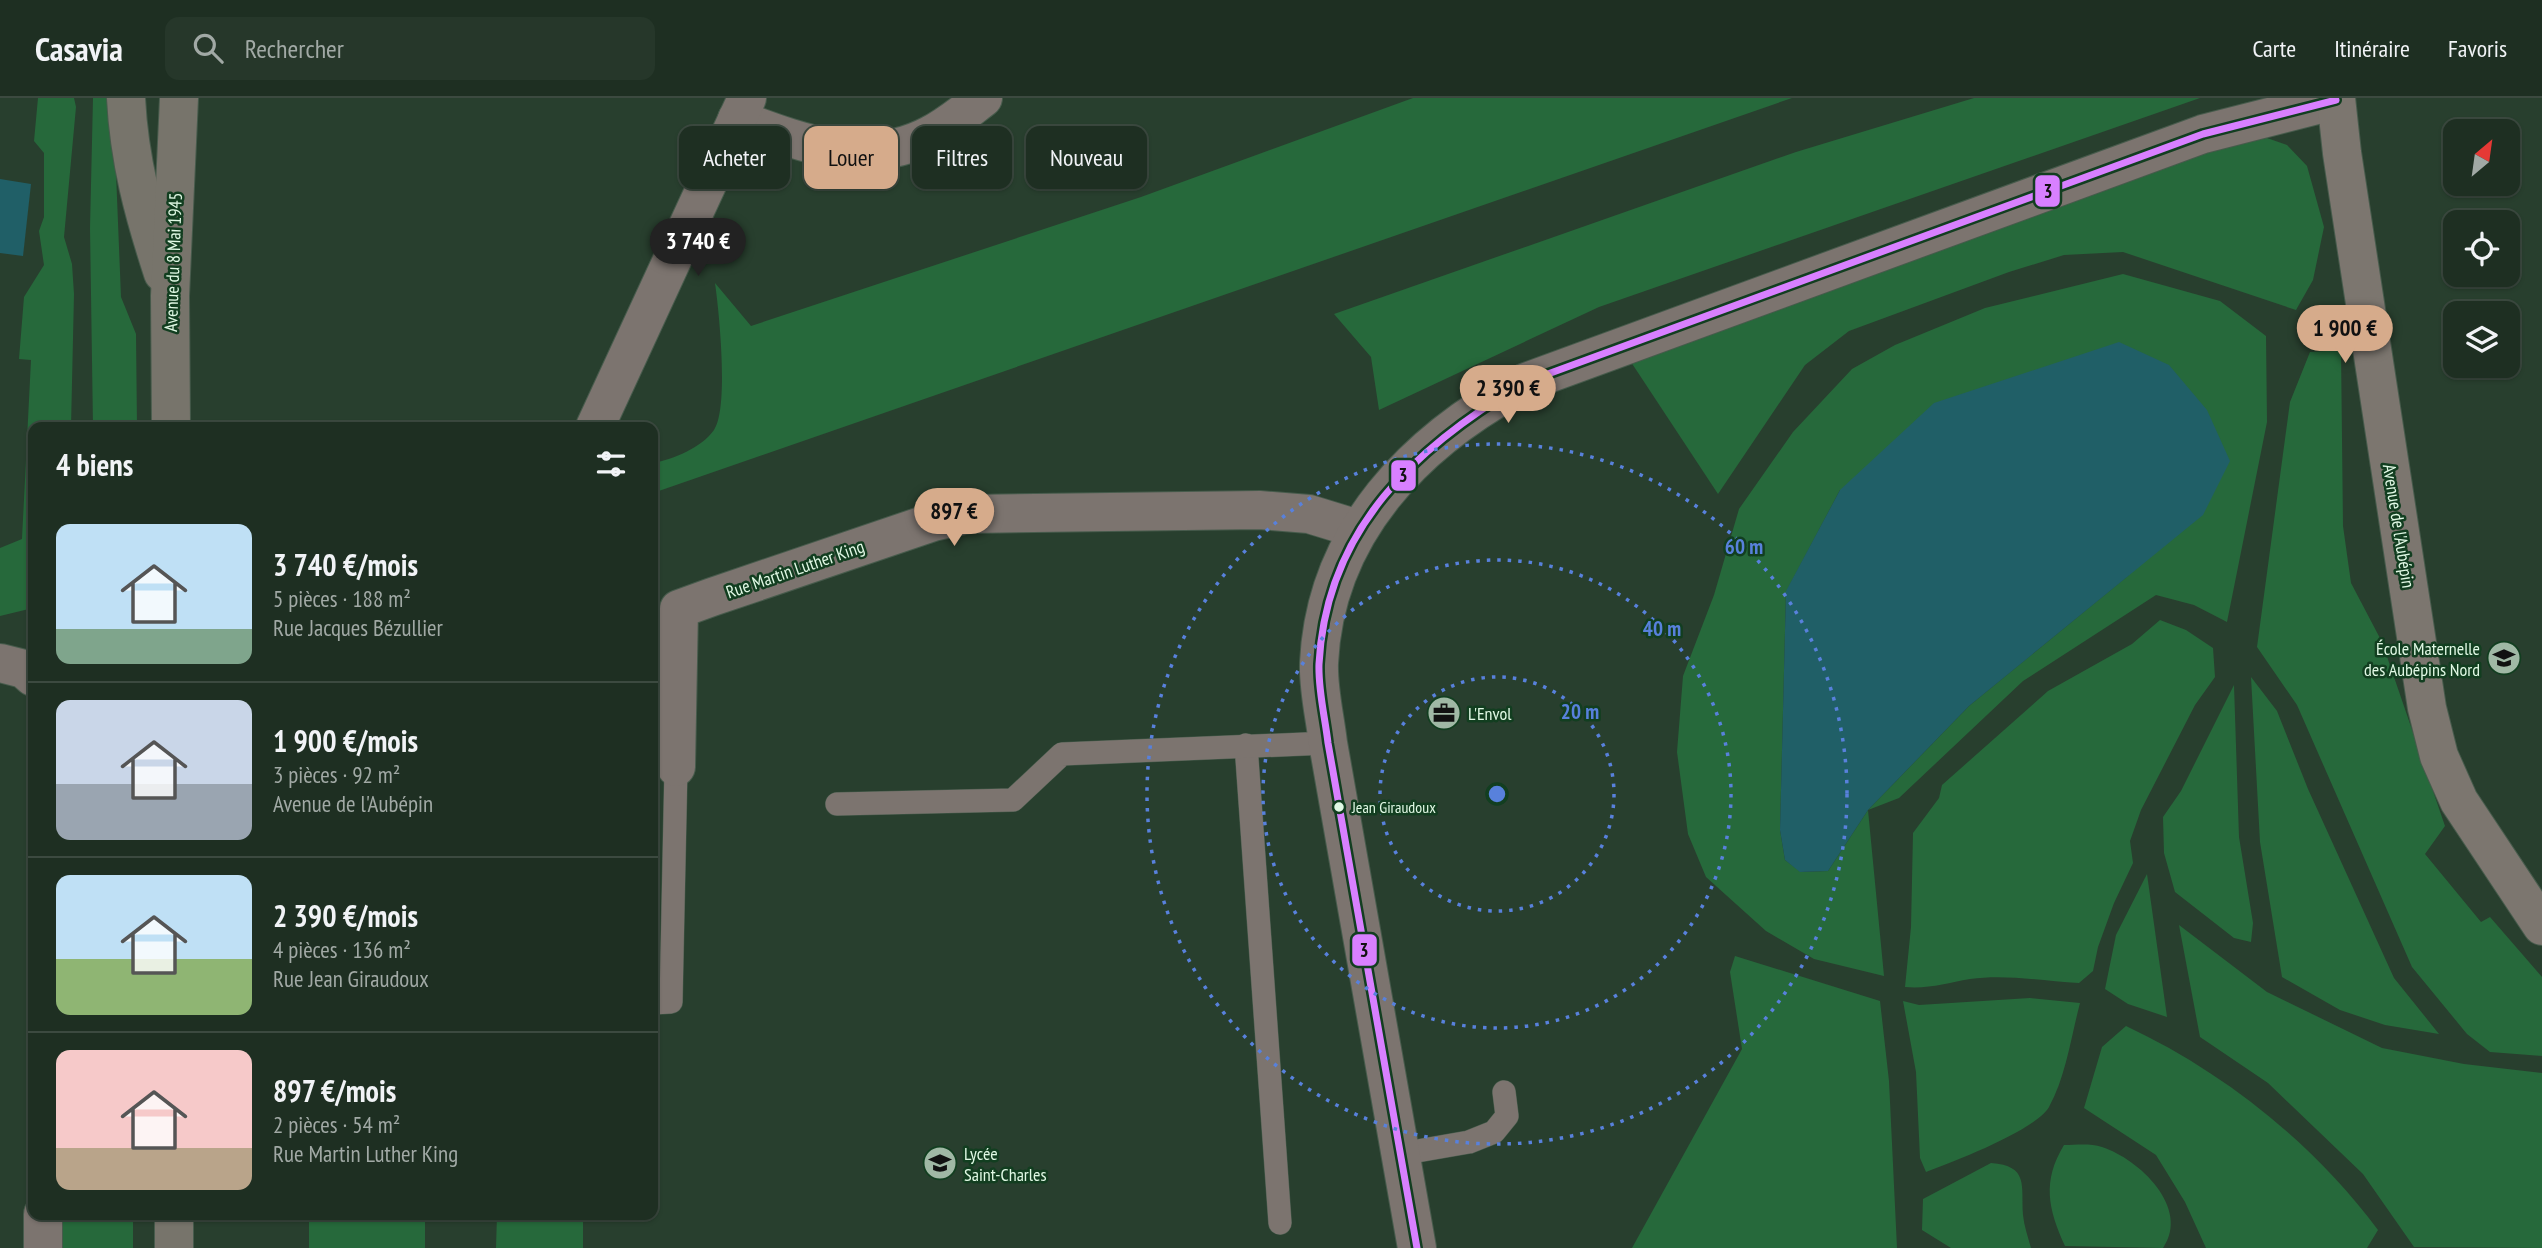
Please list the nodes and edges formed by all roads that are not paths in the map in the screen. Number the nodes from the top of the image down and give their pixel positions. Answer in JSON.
{"nodes":[{"id":1,"x":126,"y":98,"type":"edge"},
{"id":2,"x":179,"y":98,"type":"edge"},
{"id":3,"x":983,"y":98,"type":"edge"},
{"id":4,"x":2336,"y":99,"type":"edge"},
{"id":5,"x":742,"y":108,"type":"edge"},
{"id":6,"x":170,"y":296,"type":"junction"},
{"id":7,"x":171,"y":422,"type":"edge"},
{"id":8,"x":597,"y":422,"type":"edge"},
{"id":9,"x":1358,"y":529,"type":"junction"},
{"id":10,"x":1328,"y":743,"type":"junction"},
{"id":11,"x":1245,"y":745,"type":"junction"},
{"id":12,"x":676,"y":767,"type":"joint"},
{"id":13,"x":837,"y":804,"type":"dead end"},
{"id":14,"x":2542,"y":926,"type":"edge"},
{"id":15,"x":658,"y":1003,"type":"edge"},
{"id":16,"x":1504,"y":1092,"type":"dead end"},
{"id":17,"x":1400,"y":1154,"type":"junction"},
{"id":18,"x":43,"y":1220,"type":"edge"},
{"id":19,"x":174,"y":1220,"type":"edge"},
{"id":20,"x":1280,"y":1223,"type":"dead end"},
{"id":21,"x":43,"y":1248,"type":"edge"},
{"id":22,"x":174,"y":1248,"type":"edge"},
{"id":23,"x":1417,"y":1248,"type":"edge"}],
"edges":[{"from":1,"to":6,"type":"main road"},
{"from":2,"to":6,"type":"main road","name":"Avenue du 8 Mai 1945"},
{"from":3,"to":5,"type":"street"},
{"from":4,"to":9,"type":"street"},
{"from":4,"to":14,"type":"street","name":"Avenue de l'Aubépin"},
{"from":5,"to":8,"type":"street"},
{"from":6,"to":7,"type":"main road","name":"Avenue du 8 Mai 1945"},
{"from":9,"to":10,"type":"street"},
{"from":9,"to":12,"type":"street","name":"Rue Martin Luther King"},
{"from":10,"to":11,"type":"lane"},
{"from":10,"to":17,"type":"street"},
{"from":11,"to":13,"type":"lane"},
{"from":11,"to":20,"type":"lane"},
{"from":12,"to":15,"type":"lane"},
{"from":16,"to":17,"type":"lane"},
{"from":17,"to":23,"type":"street"},
{"from":18,"to":21,"type":"street"},
{"from":19,"to":22,"type":"main road"}]}
